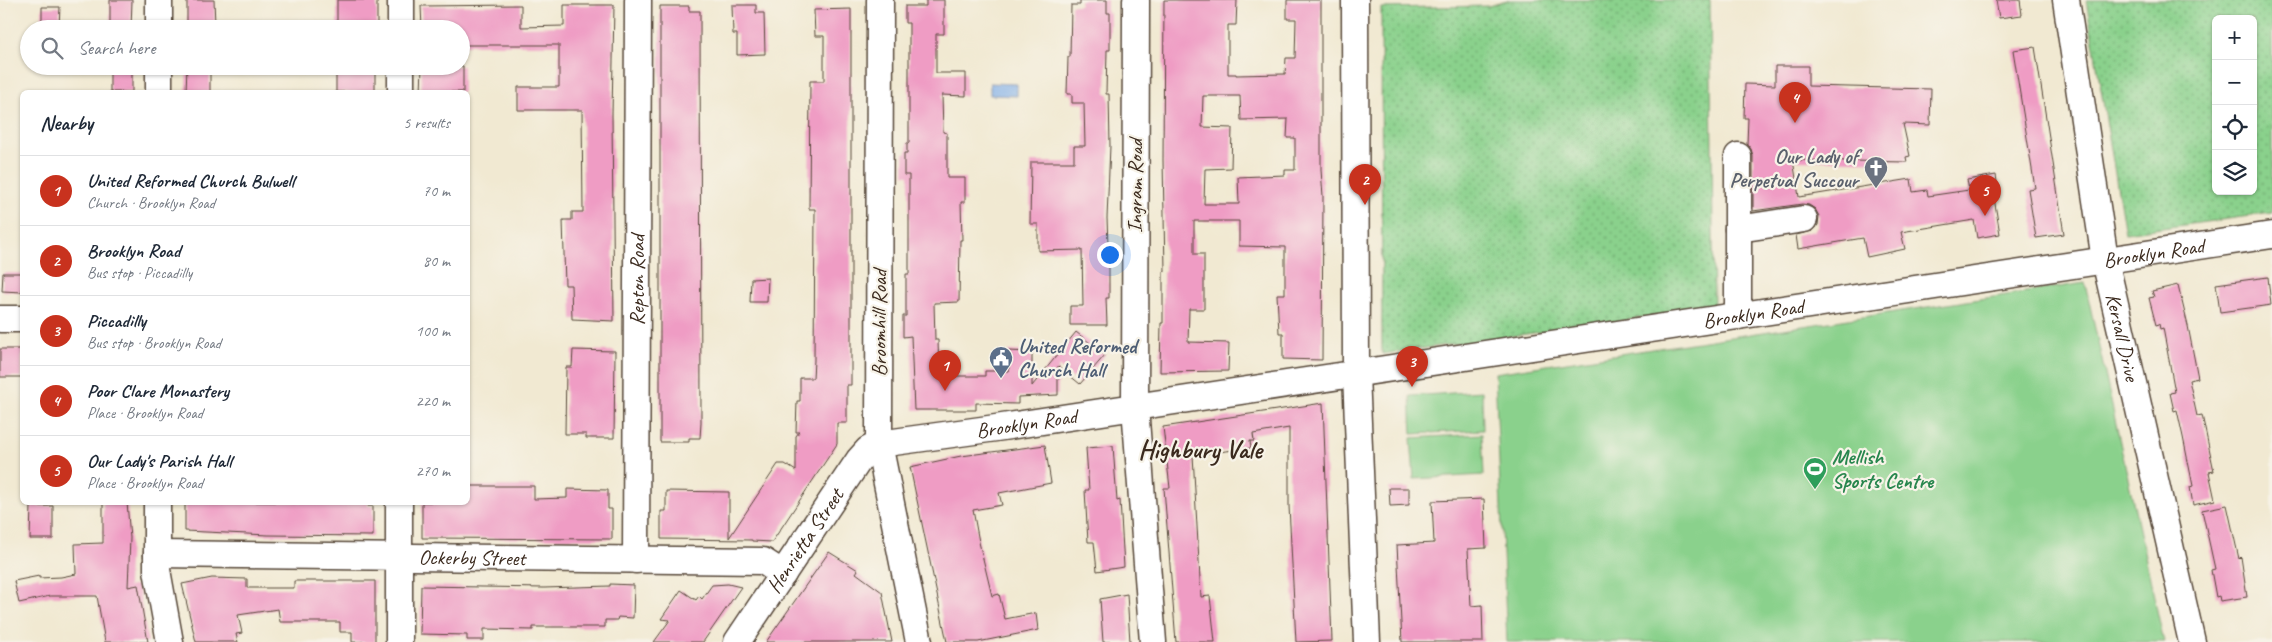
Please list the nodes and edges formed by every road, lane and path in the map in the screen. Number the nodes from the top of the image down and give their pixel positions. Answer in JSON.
{"nodes":[{"id":1,"x":159,"y":0,"type":"edge"},
{"id":2,"x":401,"y":0,"type":"edge"},
{"id":3,"x":638,"y":0,"type":"edge"},
{"id":4,"x":880,"y":0,"type":"edge"},
{"id":5,"x":1136,"y":0,"type":"edge"},
{"id":6,"x":1355,"y":0,"type":"edge"},
{"id":7,"x":2066,"y":0,"type":"edge"},
{"id":8,"x":159,"y":20,"type":"edge"},
{"id":9,"x":401,"y":20,"type":"edge"},
{"id":10,"x":159,"y":75,"type":"edge"},
{"id":11,"x":401,"y":75,"type":"edge"},
{"id":12,"x":159,"y":90,"type":"edge"},
{"id":13,"x":401,"y":90,"type":"edge"},
{"id":14,"x":1738,"y":156,"type":"dead end"},
{"id":15,"x":1804,"y":220,"type":"dead end"},
{"id":16,"x":1738,"y":229,"type":"junction"},
{"id":17,"x":2272,"y":235,"type":"edge"},
{"id":18,"x":2105,"y":260,"type":"junction"},
{"id":19,"x":1738,"y":316,"type":"junction"},
{"id":20,"x":0,"y":319,"type":"edge"},
{"id":21,"x":20,"y":319,"type":"edge"},
{"id":22,"x":1356,"y":374,"type":"junction"},
{"id":23,"x":1135,"y":408,"type":"junction"},
{"id":24,"x":879,"y":444,"type":"junction"},
{"id":25,"x":157,"y":505,"type":"edge"},
{"id":26,"x":400,"y":505,"type":"edge"},
{"id":27,"x":157,"y":554,"type":"junction"},
{"id":28,"x":399,"y":557,"type":"junction"},
{"id":29,"x":636,"y":560,"type":"junction"},
{"id":30,"x":783,"y":574,"type":"junction"},
{"id":31,"x":170,"y":642,"type":"edge"},
{"id":32,"x":399,"y":642,"type":"edge"},
{"id":33,"x":737,"y":642,"type":"edge"},
{"id":34,"x":919,"y":642,"type":"edge"},
{"id":35,"x":1153,"y":642,"type":"edge"},
{"id":36,"x":1367,"y":642,"type":"edge"},
{"id":37,"x":2192,"y":642,"type":"edge"}],
"edges":[{"from":1,"to":8,"type":"street"},
{"from":2,"to":9,"type":"street"},
{"from":3,"to":29,"type":"street","name":"Repton Road"},
{"from":4,"to":24,"type":"street","name":"Broomhill Road"},
{"from":5,"to":23,"type":"street","name":"Ingram Road"},
{"from":6,"to":22,"type":"street"},
{"from":7,"to":18,"type":"street","name":"Kersall Drive"},
{"from":10,"to":12,"type":"street"},
{"from":11,"to":13,"type":"street"},
{"from":14,"to":16,"type":"street"},
{"from":15,"to":16,"type":"street"},
{"from":16,"to":19,"type":"street"},
{"from":17,"to":18,"type":"street","name":"Brooklyn Road"},
{"from":18,"to":19,"type":"street","name":"Brooklyn Road"},
{"from":18,"to":37,"type":"street","name":"Kersall Drive"},
{"from":19,"to":22,"type":"street","name":"Brooklyn Road"},
{"from":20,"to":21,"type":"street"},
{"from":22,"to":23,"type":"street","name":"Brooklyn Road"},
{"from":22,"to":36,"type":"street"},
{"from":23,"to":24,"type":"street","name":"Brooklyn Road"},
{"from":23,"to":35,"type":"street","name":"Ingram Road"},
{"from":24,"to":30,"type":"street","name":"Henrietta Street"},
{"from":24,"to":34,"type":"street","name":"Broomhill Road"},
{"from":25,"to":27,"type":"street"},
{"from":26,"to":28,"type":"street"},
{"from":27,"to":28,"type":"street","name":"Ockerby Street"},
{"from":27,"to":31,"type":"street"},
{"from":28,"to":29,"type":"street","name":"Ockerby Street"},
{"from":28,"to":32,"type":"street"},
{"from":29,"to":30,"type":"street","name":"Ockerby Street"},
{"from":30,"to":33,"type":"street","name":"Henrietta Street"}]}
